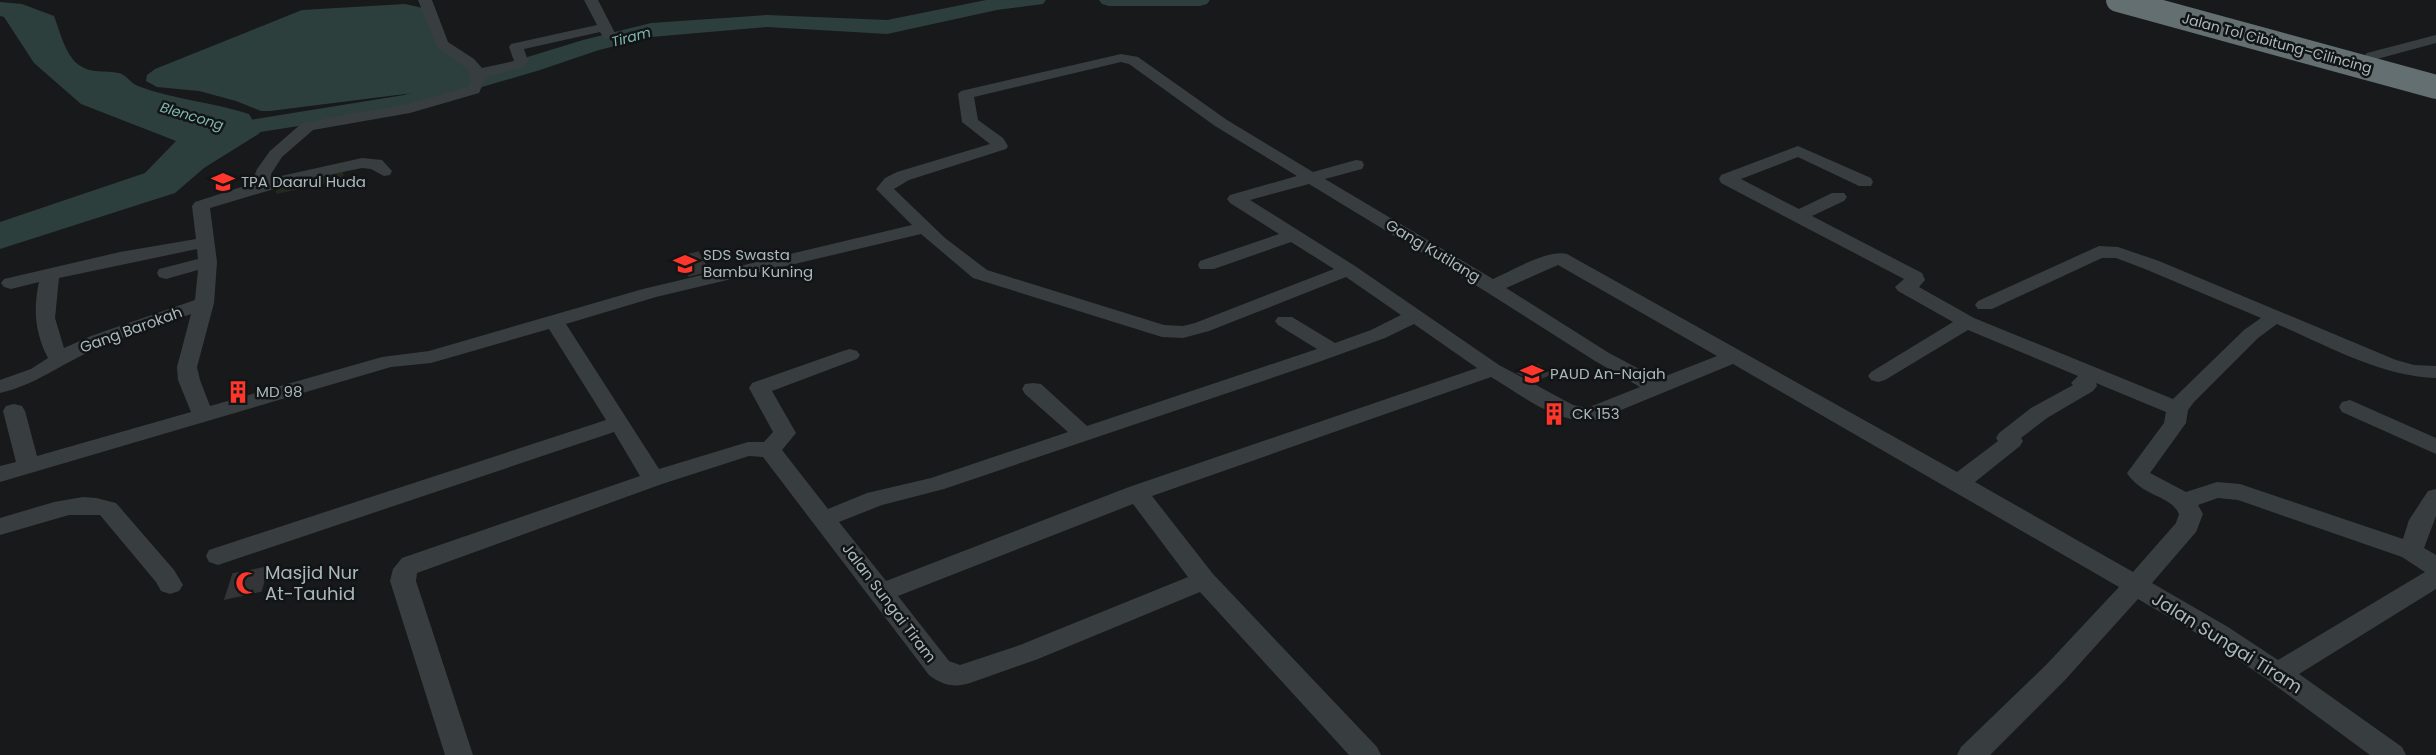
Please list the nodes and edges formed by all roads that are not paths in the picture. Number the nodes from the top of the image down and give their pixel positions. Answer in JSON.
{"nodes":[{"id":1,"x":425,"y":0,"type":"edge"},
{"id":2,"x":591,"y":0,"type":"edge"},
{"id":3,"x":2118,"y":0,"type":"edge"},
{"id":4,"x":2162,"y":0,"type":"edge"},
{"id":5,"x":2436,"y":39,"type":"edge"},
{"id":6,"x":2436,"y":73,"type":"edge"},
{"id":7,"x":479,"y":77,"type":"junction"},
{"id":8,"x":2436,"y":87,"type":"edge"},
{"id":9,"x":2436,"y":93,"type":"edge"},
{"id":10,"x":1356,"y":165,"type":"dead end"},
{"id":11,"x":384,"y":171,"type":"dead end"},
{"id":12,"x":1313,"y":177,"type":"junction"},
{"id":13,"x":1865,"y":182,"type":"dead end"},
{"id":14,"x":266,"y":185,"type":"junction"},
{"id":15,"x":1838,"y":197,"type":"dead end"},
{"id":16,"x":1799,"y":216,"type":"junction"},
{"id":17,"x":924,"y":228,"type":"junction"},
{"id":18,"x":1294,"y":235,"type":"junction"},
{"id":19,"x":207,"y":242,"type":"junction"},
{"id":20,"x":208,"y":262,"type":"junction"},
{"id":21,"x":1207,"y":265,"type":"dead end"},
{"id":22,"x":1348,"y":270,"type":"junction"},
{"id":23,"x":166,"y":273,"type":"dead end"},
{"id":24,"x":50,"y":274,"type":"junction"},
{"id":25,"x":11,"y":283,"type":"dead end"},
{"id":26,"x":1492,"y":287,"type":"junction"},
{"id":27,"x":204,"y":303,"type":"junction"},
{"id":28,"x":1985,"y":305,"type":"dead end"},
{"id":29,"x":1417,"y":316,"type":"junction"},
{"id":30,"x":2276,"y":316,"type":"junction"},
{"id":31,"x":1285,"y":321,"type":"dead end"},
{"id":32,"x":555,"y":322,"type":"junction"},
{"id":33,"x":1967,"y":322,"type":"junction"},
{"id":34,"x":1331,"y":349,"type":"junction"},
{"id":35,"x":850,"y":355,"type":"dead end"},
{"id":36,"x":1732,"y":357,"type":"junction"},
{"id":37,"x":60,"y":360,"type":"junction"},
{"id":38,"x":1492,"y":369,"type":"junction"},
{"id":39,"x":2436,"y":371,"type":"edge"},
{"id":40,"x":2094,"y":374,"type":"junction"},
{"id":41,"x":1878,"y":376,"type":"dead end"},
{"id":42,"x":0,"y":387,"type":"edge"},
{"id":43,"x":1656,"y":387,"type":"junction"},
{"id":44,"x":1033,"y":388,"type":"dead end"},
{"id":45,"x":2350,"y":407,"type":"dead end"},
{"id":46,"x":2177,"y":409,"type":"junction"},
{"id":47,"x":14,"y":411,"type":"dead end"},
{"id":48,"x":202,"y":413,"type":"junction"},
{"id":49,"x":619,"y":423,"type":"junction"},
{"id":50,"x":1083,"y":434,"type":"junction"},
{"id":51,"x":2436,"y":447,"type":"edge"},
{"id":52,"x":770,"y":450,"type":"junction"},
{"id":53,"x":28,"y":465,"type":"junction"},
{"id":54,"x":0,"y":474,"type":"edge"},
{"id":55,"x":654,"y":479,"type":"junction"},
{"id":56,"x":1958,"y":483,"type":"junction"},
{"id":57,"x":1137,"y":493,"type":"junction"},
{"id":58,"x":2436,"y":497,"type":"edge"},
{"id":59,"x":2184,"y":501,"type":"junction"},
{"id":60,"x":825,"y":519,"type":"junction"},
{"id":61,"x":0,"y":527,"type":"edge"},
{"id":62,"x":2411,"y":551,"type":"junction"},
{"id":63,"x":218,"y":556,"type":"dead end"},
{"id":64,"x":2436,"y":567,"type":"edge"},
{"id":65,"x":2436,"y":577,"type":"edge"},
{"id":66,"x":1204,"y":580,"type":"junction"},
{"id":67,"x":170,"y":585,"type":"dead end"},
{"id":68,"x":2136,"y":586,"type":"junction"},
{"id":69,"x":881,"y":593,"type":"junction"},
{"id":70,"x":2278,"y":673,"type":"junction"},
{"id":71,"x":459,"y":755,"type":"edge"},
{"id":72,"x":1367,"y":755,"type":"edge"},
{"id":73,"x":1971,"y":755,"type":"edge"},
{"id":74,"x":2392,"y":755,"type":"edge"}],
"edges":[{"from":1,"to":7,"type":"street"},
{"from":2,"to":7,"type":"street"},
{"from":3,"to":8,"type":"highway","name":"Jalan Tol Cibitung–Cilincing","bridge":true},
{"from":4,"to":6,"type":"highway","name":"Jalan Tol Cibitung–Cilincing"},
{"from":5,"to":9,"type":"street"},
{"from":7,"to":14,"type":"street"},
{"from":10,"to":12,"type":"street"},
{"from":11,"to":14,"type":"street"},
{"from":12,"to":17,"type":"street","name":"Gang Kutilang"},
{"from":12,"to":18,"type":"street"},
{"from":12,"to":26,"type":"street","name":"Gang Kutilang"},
{"from":13,"to":16,"type":"street"},
{"from":14,"to":19,"type":"street"},
{"from":15,"to":16,"type":"street"},
{"from":16,"to":33,"type":"street"},
{"from":17,"to":22,"type":"street"},
{"from":17,"to":32,"type":"street"},
{"from":18,"to":21,"type":"street"},
{"from":18,"to":22,"type":"street"},
{"from":19,"to":20,"type":"street"},
{"from":19,"to":24,"type":"street"},
{"from":20,"to":23,"type":"street"},
{"from":20,"to":27,"type":"street"},
{"from":22,"to":29,"type":"street"},
{"from":24,"to":25,"type":"street"},
{"from":24,"to":37,"type":"street"},
{"from":26,"to":36,"type":"street"},
{"from":26,"to":43,"type":"street","name":"Gang Kutilang"},
{"from":27,"to":37,"type":"street","name":"Gang Barokah"},
{"from":27,"to":48,"type":"street"},
{"from":28,"to":30,"type":"street"},
{"from":29,"to":34,"type":"street"},
{"from":29,"to":38,"type":"street"},
{"from":30,"to":39,"type":"street"},
{"from":30,"to":46,"type":"street"},
{"from":31,"to":34,"type":"street"},
{"from":32,"to":48,"type":"street"},
{"from":32,"to":49,"type":"street"},
{"from":33,"to":40,"type":"street"},
{"from":33,"to":41,"type":"street"},
{"from":34,"to":50,"type":"street"},
{"from":35,"to":52,"type":"street"},
{"from":36,"to":43,"type":"street"},
{"from":36,"to":56,"type":"street"},
{"from":37,"to":42,"type":"street","name":"Gang Barokah"},
{"from":38,"to":43,"type":"street"},
{"from":38,"to":57,"type":"street"},
{"from":40,"to":46,"type":"street"},
{"from":40,"to":56,"type":"street"},
{"from":44,"to":50,"type":"street"},
{"from":45,"to":51,"type":"street"},
{"from":46,"to":59,"type":"street"},
{"from":47,"to":53,"type":"street"},
{"from":48,"to":53,"type":"street"},
{"from":49,"to":55,"type":"street"},
{"from":49,"to":63,"type":"street"},
{"from":50,"to":60,"type":"street"},
{"from":52,"to":55,"type":"street"},
{"from":52,"to":60,"type":"street","name":"Jalan Sungai Tiram"},
{"from":53,"to":54,"type":"street"},
{"from":55,"to":71,"type":"street"},
{"from":56,"to":68,"type":"street"},
{"from":57,"to":66,"type":"street"},
{"from":57,"to":69,"type":"street"},
{"from":58,"to":62,"type":"street"},
{"from":59,"to":62,"type":"street"},
{"from":59,"to":68,"type":"street"},
{"from":60,"to":69,"type":"street","name":"Jalan Sungai Tiram"},
{"from":61,"to":67,"type":"street"},
{"from":62,"to":64,"type":"street"},
{"from":65,"to":70,"type":"street"},
{"from":66,"to":69,"type":"street","name":"Jalan Sungai Tiram"},
{"from":66,"to":72,"type":"street"},
{"from":68,"to":70,"type":"street","name":"Jalan Sungai Tiram"},
{"from":68,"to":73,"type":"street","name":"Jalan Sungai Tiram"},
{"from":70,"to":74,"type":"street","name":"Jalan Sungai Tiram"}]}
